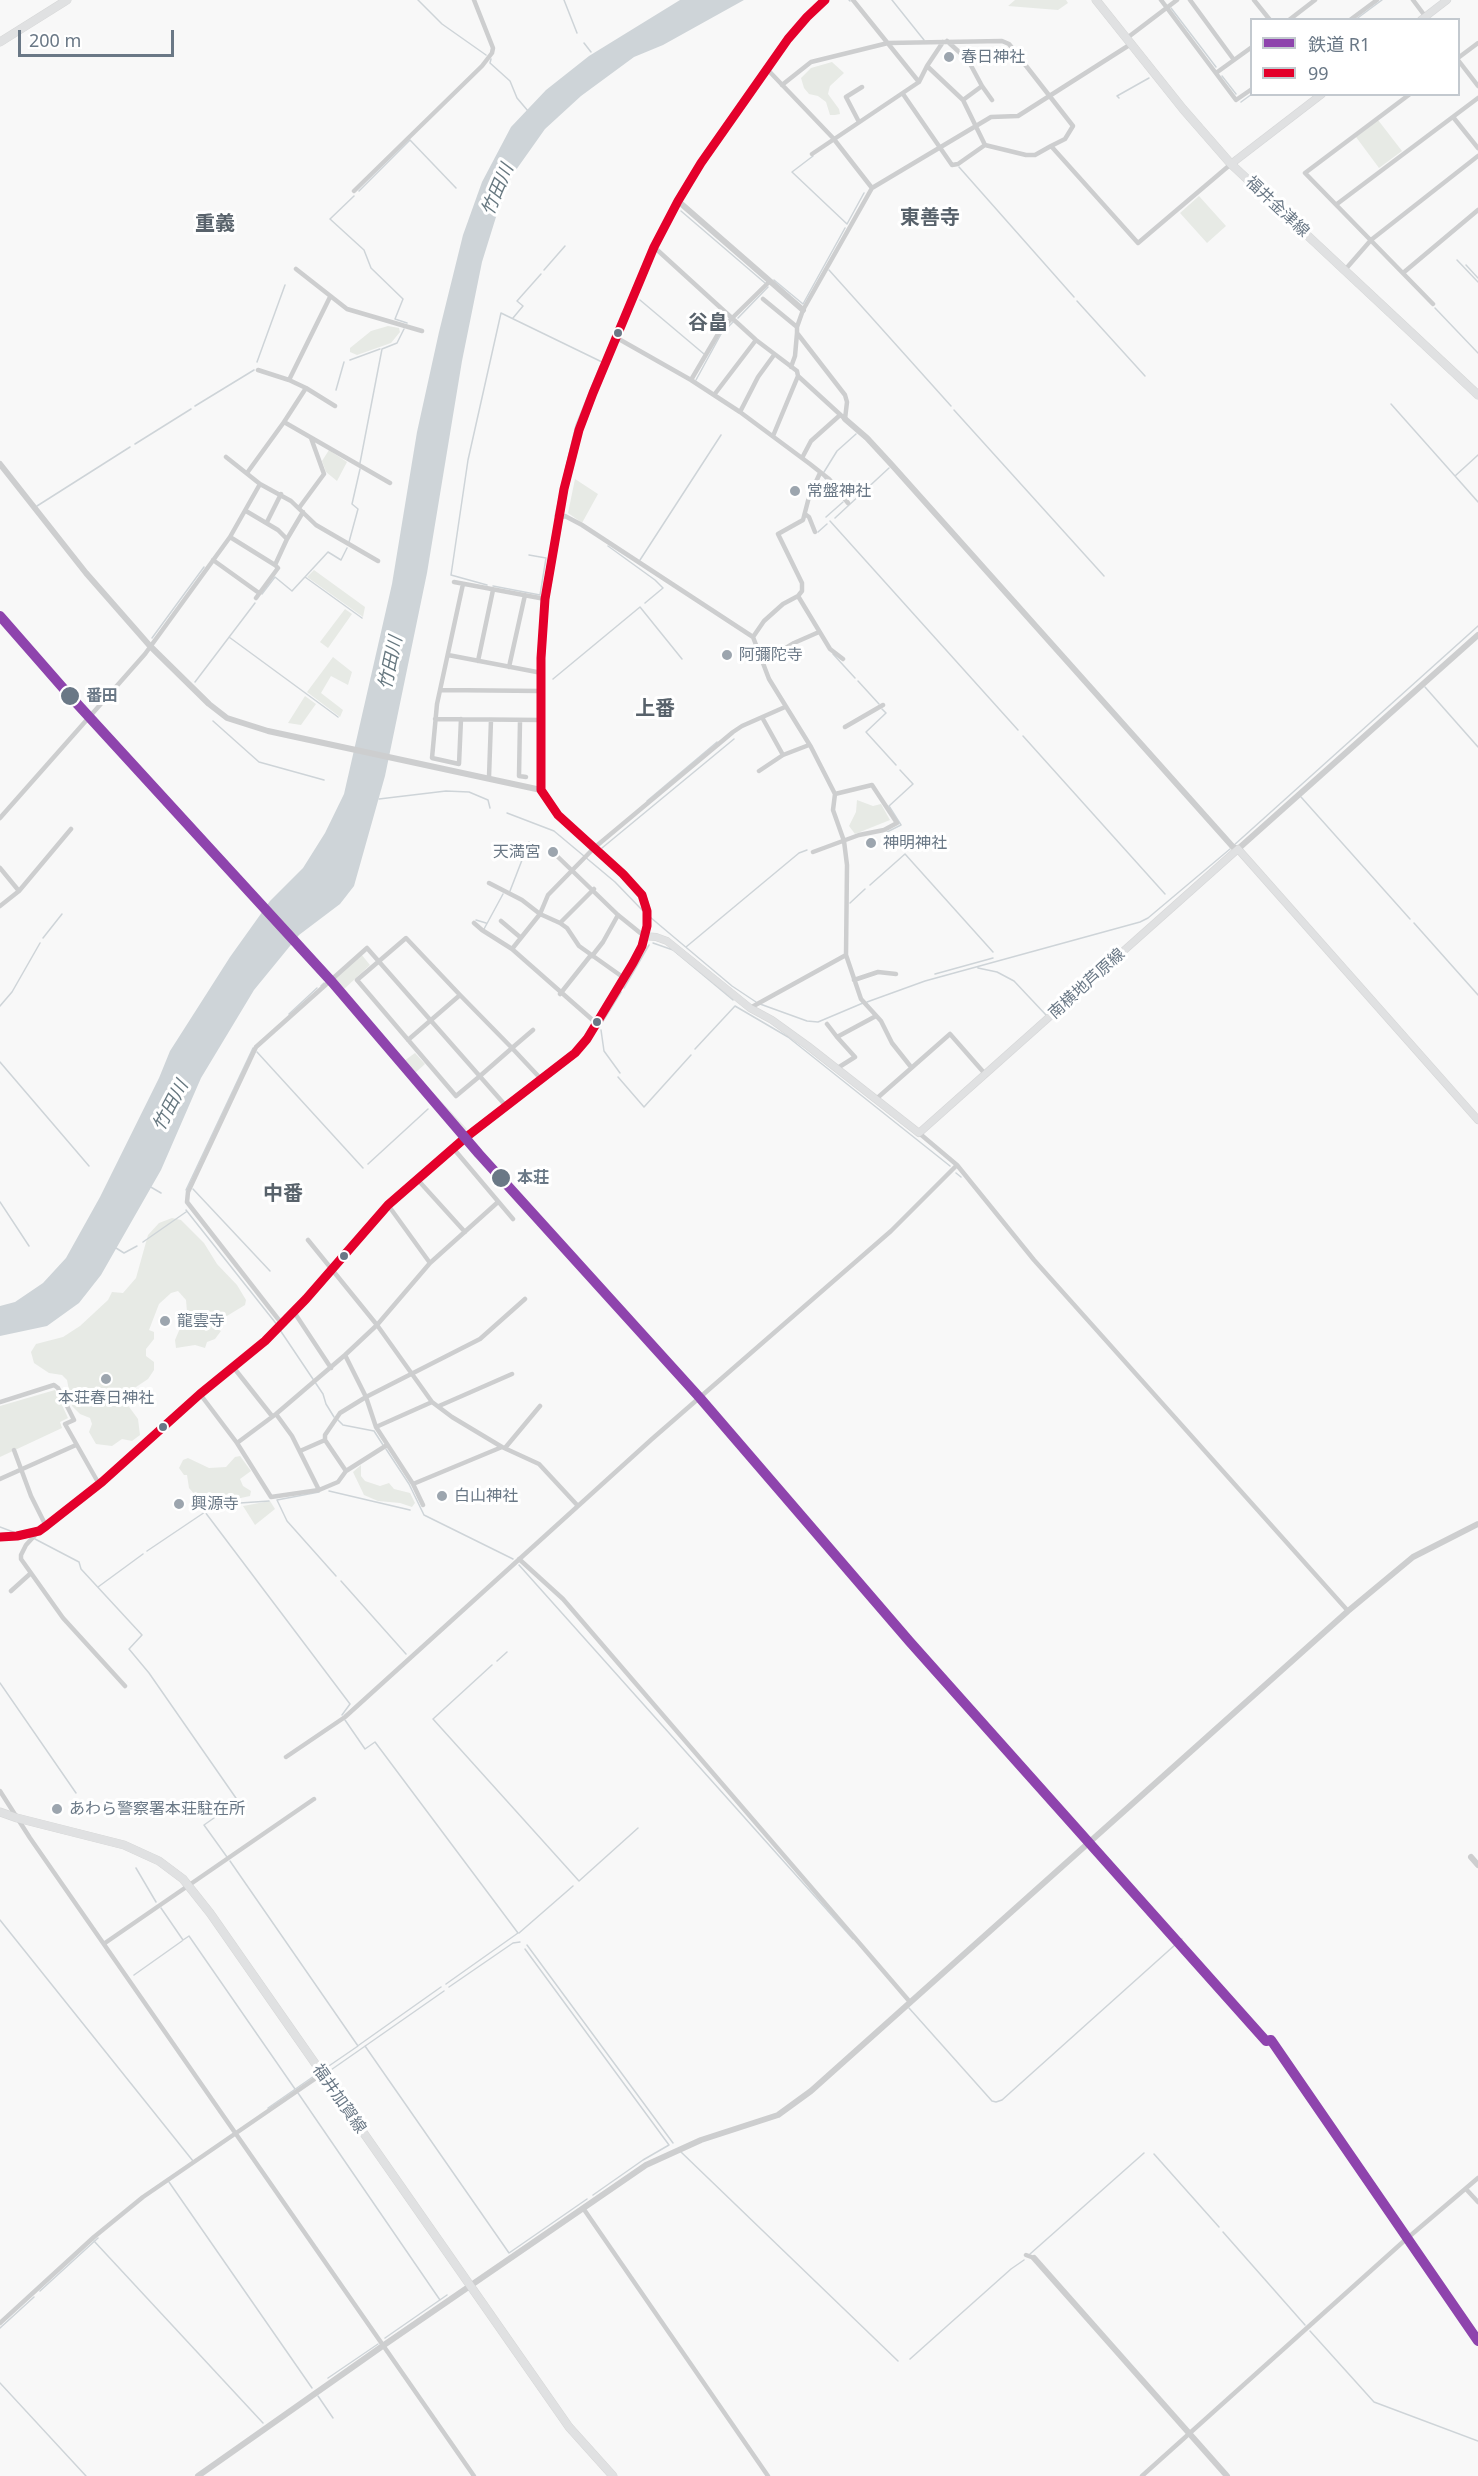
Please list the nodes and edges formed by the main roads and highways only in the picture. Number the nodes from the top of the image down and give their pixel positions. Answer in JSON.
{"nodes":[{"id":1,"x":67,"y":0,"type":"edge"},
{"id":2,"x":825,"y":0,"type":"edge"},
{"id":3,"x":1096,"y":0,"type":"edge"},
{"id":4,"x":1447,"y":0,"type":"edge"},
{"id":5,"x":1425,"y":18,"type":"edge"},
{"id":6,"x":0,"y":42,"type":"edge"},
{"id":7,"x":1319,"y":96,"type":"edge"},
{"id":8,"x":1231,"y":164,"type":"junction"},
{"id":9,"x":1478,"y":395,"type":"edge"},
{"id":10,"x":644,"y":936,"type":"junction"},
{"id":11,"x":1478,"y":1120,"type":"edge"},
{"id":12,"x":0,"y":1537,"type":"edge"},
{"id":13,"x":0,"y":1812,"type":"edge"},
{"id":14,"x":613,"y":2476,"type":"edge"}],
"edges":[{"from":1,"to":6,"type":"main road"},
{"from":2,"to":10,"type":"main road"},
{"from":3,"to":8,"type":"main road","name":"福井金津線"},
{"from":4,"to":5,"type":"main road"},
{"from":7,"to":8,"type":"main road"},
{"from":8,"to":9,"type":"main road","name":"福井金津線"},
{"from":10,"to":11,"type":"main road","name":"南横地芦原線"},
{"from":10,"to":12,"type":"main road"},
{"from":13,"to":14,"type":"main road","name":"福井加賀線"}]}
